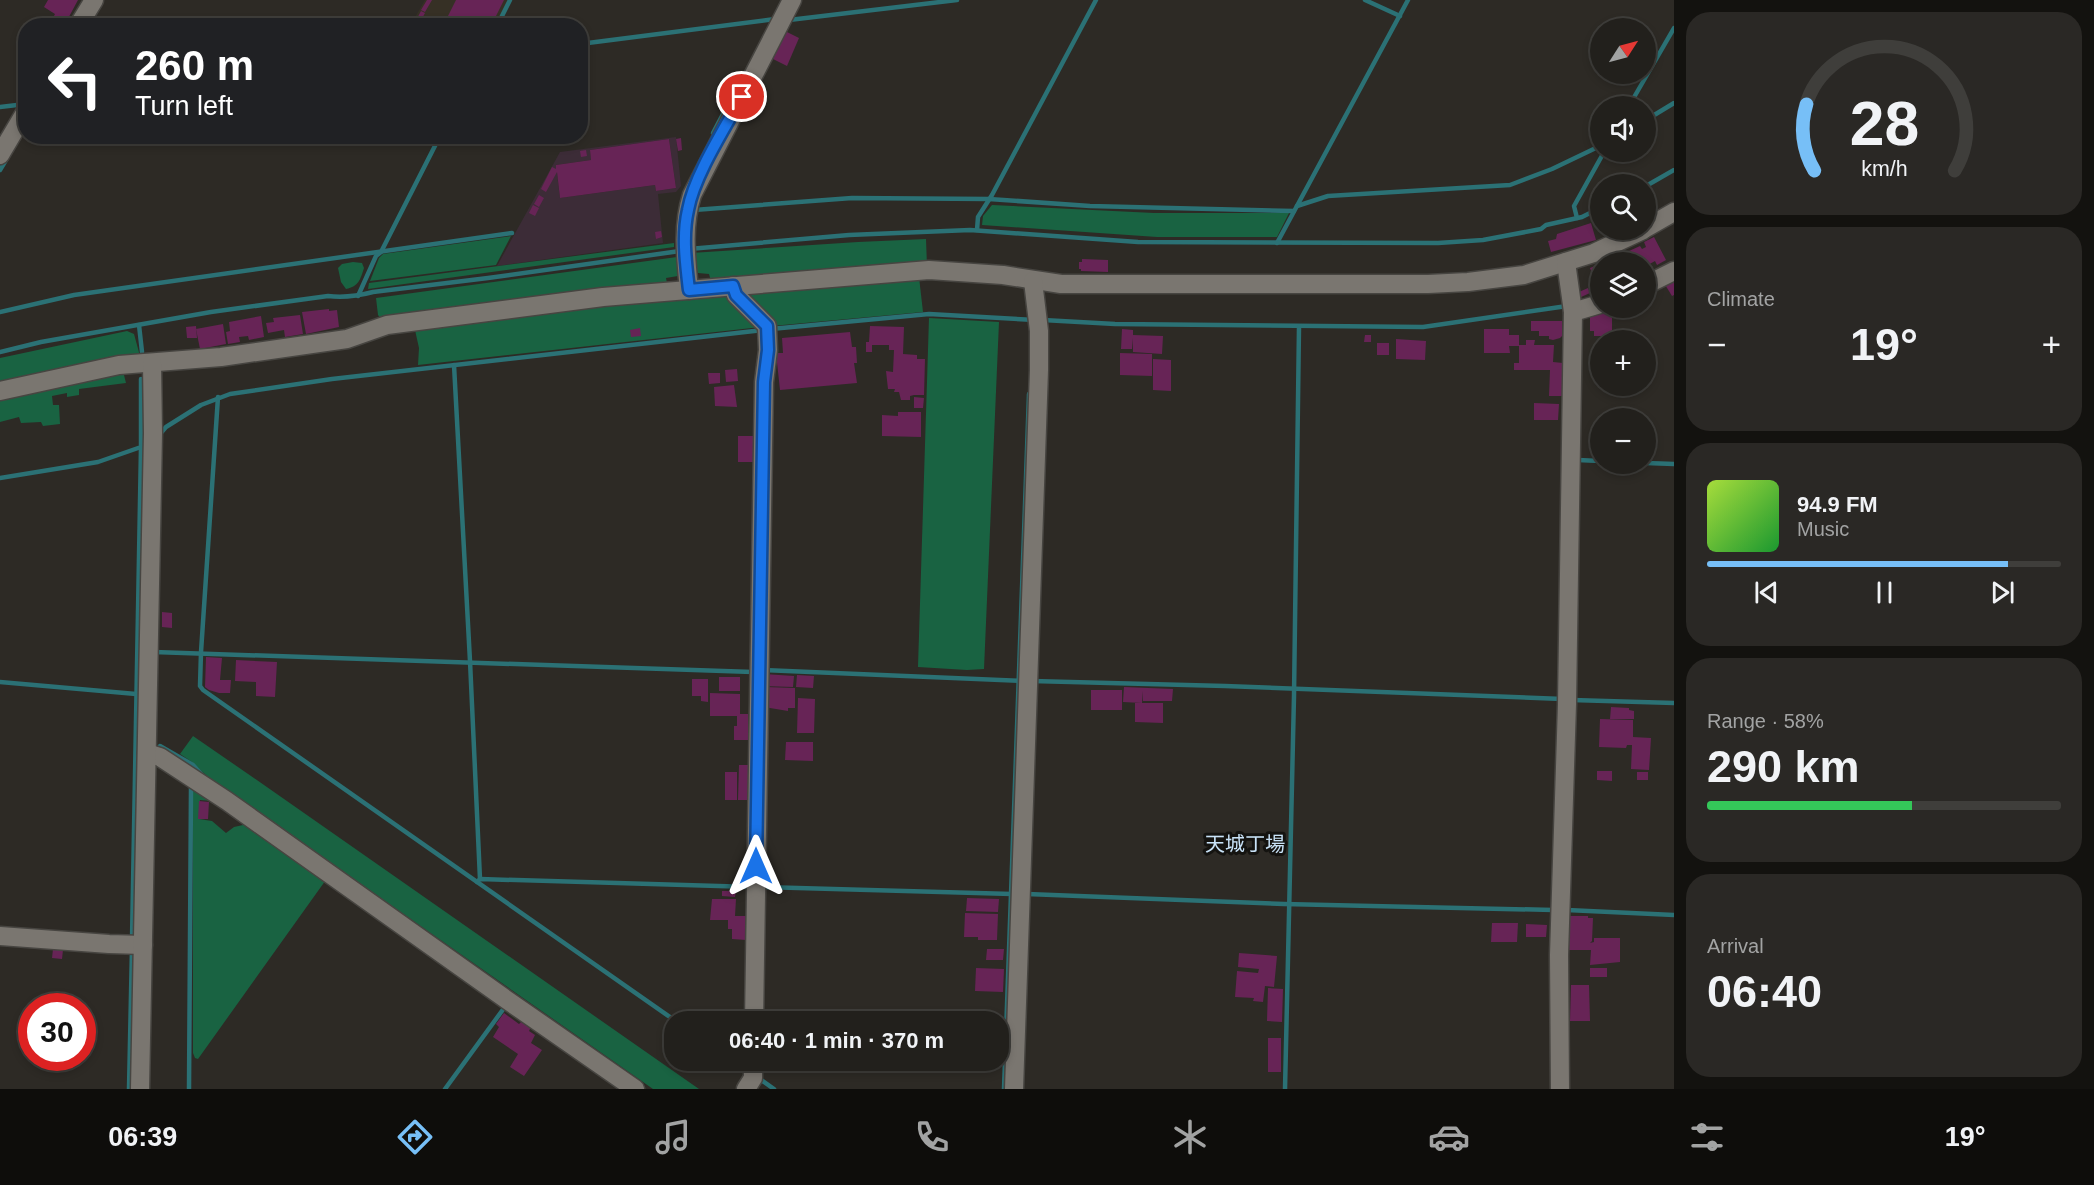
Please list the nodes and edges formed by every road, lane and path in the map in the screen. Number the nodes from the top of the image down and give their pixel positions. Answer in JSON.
{"nodes":[{"id":1,"x":94,"y":0,"type":"edge"},
{"id":2,"x":792,"y":0,"type":"edge"},
{"id":3,"x":83,"y":18,"type":"edge"},
{"id":4,"x":18,"y":125,"type":"edge"},
{"id":5,"x":0,"y":155,"type":"edge"},
{"id":6,"x":1674,"y":212,"type":"edge"},
{"id":7,"x":1656,"y":222,"type":"edge"},
{"id":8,"x":1623,"y":240,"type":"edge"},
{"id":9,"x":1566,"y":262,"type":"junction"},
{"id":10,"x":1674,"y":271,"type":"edge"},
{"id":11,"x":1656,"y":280,"type":"edge"},
{"id":12,"x":1033,"y":281,"type":"junction"},
{"id":13,"x":733,"y":286,"type":"junction"},
{"id":14,"x":689,"y":290,"type":"junction"},
{"id":15,"x":1590,"y":307,"type":"edge"},
{"id":16,"x":1574,"y":312,"type":"junction"},
{"id":17,"x":152,"y":363,"type":"junction"},
{"id":18,"x":0,"y":391,"type":"edge"},
{"id":19,"x":147,"y":753,"type":"junction"},
{"id":20,"x":0,"y":936,"type":"edge"},
{"id":21,"x":135,"y":944,"type":"junction"},
{"id":22,"x":754,"y":1011,"type":"edge"},
{"id":23,"x":140,"y":1089,"type":"edge"},
{"id":24,"x":636,"y":1089,"type":"edge"},
{"id":25,"x":1014,"y":1089,"type":"edge"},
{"id":26,"x":1560,"y":1089,"type":"edge"}],
"edges":[{"from":1,"to":3,"type":"street"},
{"from":2,"to":14,"type":"street"},
{"from":4,"to":5,"type":"street"},
{"from":6,"to":7,"type":"street"},
{"from":8,"to":9,"type":"street"},
{"from":9,"to":12,"type":"street"},
{"from":9,"to":16,"type":"street"},
{"from":10,"to":11,"type":"street"},
{"from":12,"to":13,"type":"street"},
{"from":12,"to":25,"type":"street"},
{"from":13,"to":14,"type":"street"},
{"from":13,"to":22,"type":"street"},
{"from":14,"to":17,"type":"street"},
{"from":15,"to":16,"type":"street"},
{"from":16,"to":26,"type":"street"},
{"from":17,"to":18,"type":"street"},
{"from":17,"to":19,"type":"street"},
{"from":19,"to":21,"type":"street"},
{"from":19,"to":24,"type":"street"},
{"from":20,"to":21,"type":"street"},
{"from":21,"to":23,"type":"street"}]}
